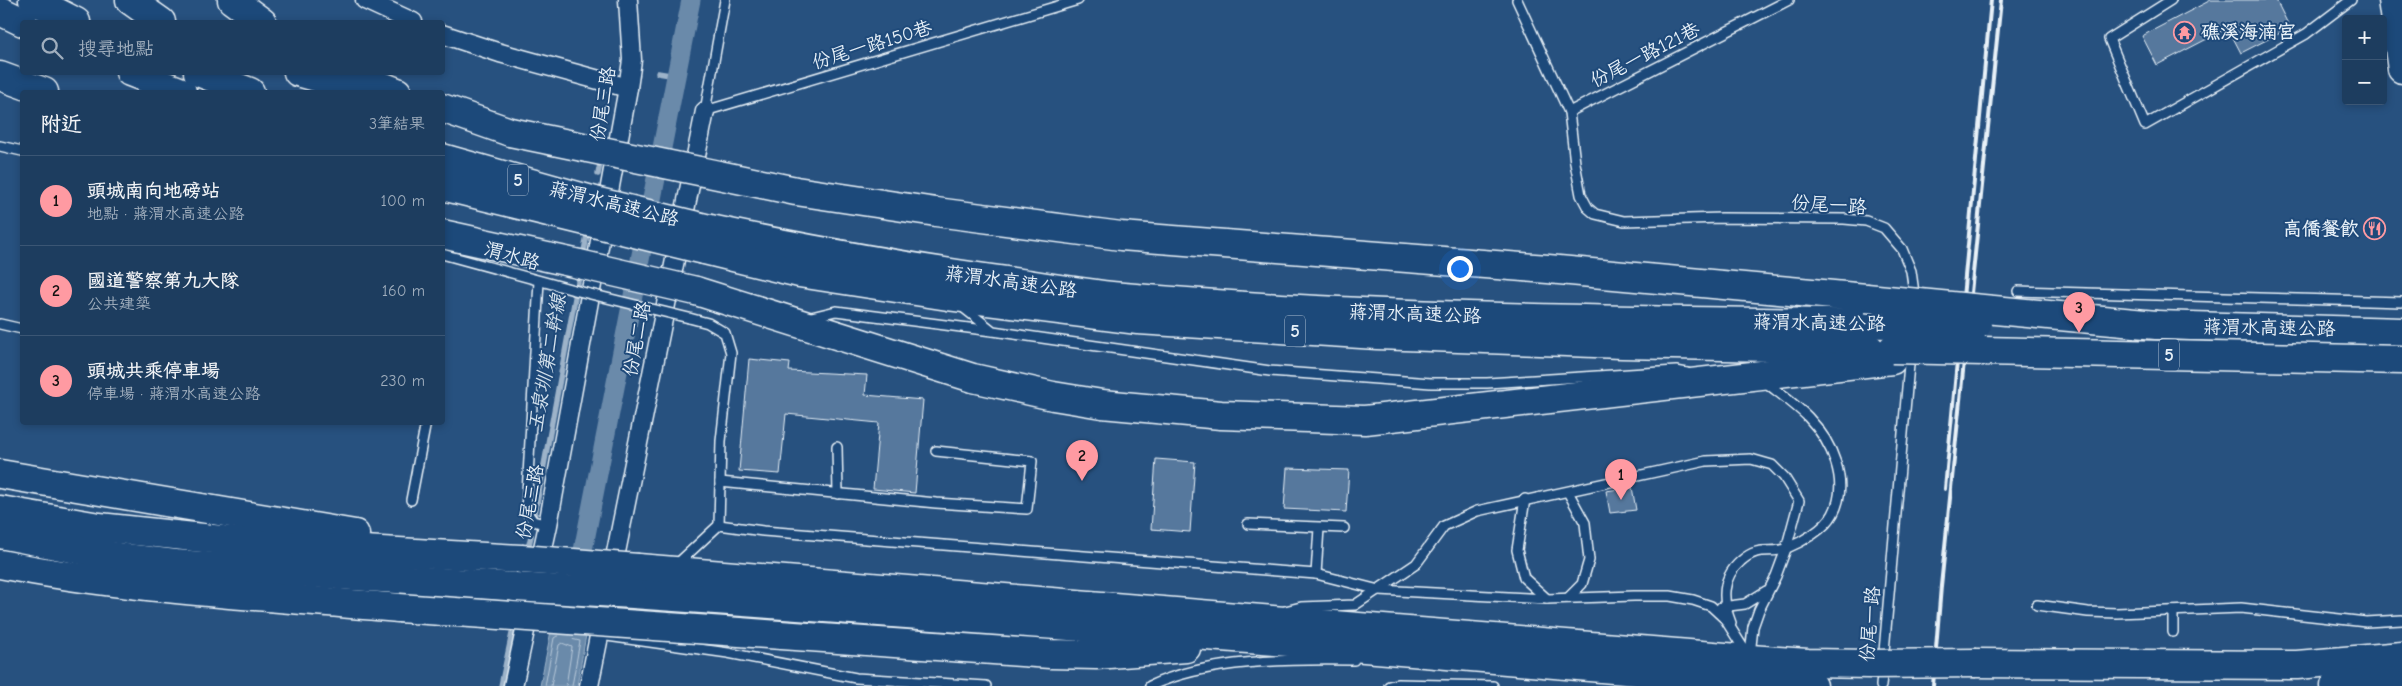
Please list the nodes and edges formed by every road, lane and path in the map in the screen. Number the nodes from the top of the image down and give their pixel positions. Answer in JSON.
{"nodes":[{"id":1,"x":32,"y":0,"type":"edge"},
{"id":2,"x":130,"y":0,"type":"edge"},
{"id":3,"x":232,"y":0,"type":"edge"},
{"id":4,"x":364,"y":0,"type":"edge"},
{"id":5,"x":628,"y":0,"type":"edge"},
{"id":6,"x":725,"y":0,"type":"edge"},
{"id":7,"x":1078,"y":0,"type":"edge"},
{"id":8,"x":1518,"y":0,"type":"edge"},
{"id":9,"x":1788,"y":0,"type":"edge"},
{"id":10,"x":2171,"y":0,"type":"edge"},
{"id":11,"x":2350,"y":0,"type":"edge"},
{"id":12,"x":2392,"y":0,"type":"edge"},
{"id":13,"x":0,"y":11,"type":"edge"},
{"id":14,"x":72,"y":20,"type":"edge"},
{"id":15,"x":158,"y":20,"type":"edge"},
{"id":16,"x":259,"y":20,"type":"edge"},
{"id":17,"x":408,"y":20,"type":"edge"},
{"id":18,"x":20,"y":21,"type":"edge"},
{"id":19,"x":445,"y":35,"type":"edge"},
{"id":20,"x":2402,"y":68,"type":"edge"},
{"id":21,"x":138,"y":75,"type":"edge"},
{"id":22,"x":206,"y":75,"type":"edge"},
{"id":23,"x":309,"y":75,"type":"edge"},
{"id":24,"x":357,"y":75,"type":"edge"},
{"id":25,"x":0,"y":76,"type":"edge"},
{"id":26,"x":628,"y":88,"type":"junction"},
{"id":27,"x":38,"y":90,"type":"edge"},
{"id":28,"x":177,"y":90,"type":"edge"},
{"id":29,"x":245,"y":90,"type":"edge"},
{"id":30,"x":363,"y":90,"type":"edge"},
{"id":31,"x":392,"y":90,"type":"edge"},
{"id":32,"x":445,"y":109,"type":"edge"},
{"id":33,"x":705,"y":111,"type":"junction"},
{"id":34,"x":1569,"y":112,"type":"junction"},
{"id":35,"x":445,"y":114,"type":"edge"},
{"id":36,"x":510,"y":132,"type":"junction"},
{"id":37,"x":0,"y":146,"type":"edge"},
{"id":38,"x":20,"y":151,"type":"edge"},
{"id":39,"x":445,"y":159,"type":"edge"},
{"id":40,"x":445,"y":186,"type":"edge"},
{"id":41,"x":592,"y":211,"type":"junction"},
{"id":42,"x":445,"y":235,"type":"edge"},
{"id":43,"x":707,"y":239,"type":"junction"},
{"id":44,"x":445,"y":255,"type":"edge"},
{"id":45,"x":576,"y":277,"type":"junction"},
{"id":46,"x":539,"y":280,"type":"junction"},
{"id":47,"x":2018,"y":291,"type":"dead end"},
{"id":48,"x":948,"y":296,"type":"junction"},
{"id":49,"x":2402,"y":302,"type":"edge"},
{"id":50,"x":794,"y":321,"type":"junction"},
{"id":51,"x":0,"y":324,"type":"edge"},
{"id":52,"x":2156,"y":326,"type":"junction"},
{"id":53,"x":20,"y":329,"type":"edge"},
{"id":54,"x":993,"y":331,"type":"junction"},
{"id":55,"x":2402,"y":332,"type":"edge"},
{"id":56,"x":1893,"y":344,"type":"junction"},
{"id":57,"x":2402,"y":360,"type":"edge"},
{"id":58,"x":1758,"y":376,"type":"junction"},
{"id":59,"x":1715,"y":381,"type":"junction"},
{"id":60,"x":425,"y":425,"type":"edge"},
{"id":61,"x":837,"y":447,"type":"dead end"},
{"id":62,"x":936,"y":451,"type":"dead end"},
{"id":63,"x":0,"y":474,"type":"edge"},
{"id":64,"x":720,"y":482,"type":"junction"},
{"id":65,"x":1568,"y":492,"type":"junction"},
{"id":66,"x":838,"y":494,"type":"junction"},
{"id":67,"x":411,"y":500,"type":"dead end"},
{"id":68,"x":1525,"y":500,"type":"junction"},
{"id":69,"x":0,"y":501,"type":"edge"},
{"id":70,"x":0,"y":510,"type":"edge"},
{"id":71,"x":29,"y":515,"type":"junction"},
{"id":72,"x":1248,"y":524,"type":"dead end"},
{"id":73,"x":548,"y":525,"type":"junction"},
{"id":74,"x":719,"y":525,"type":"junction"},
{"id":75,"x":1319,"y":528,"type":"junction"},
{"id":76,"x":1344,"y":528,"type":"dead end"},
{"id":77,"x":0,"y":534,"type":"edge"},
{"id":78,"x":1786,"y":549,"type":"junction"},
{"id":79,"x":492,"y":558,"type":"junction"},
{"id":80,"x":0,"y":564,"type":"edge"},
{"id":81,"x":671,"y":569,"type":"junction"},
{"id":82,"x":1316,"y":574,"type":"junction"},
{"id":83,"x":1379,"y":590,"type":"junction"},
{"id":84,"x":1768,"y":590,"type":"junction"},
{"id":85,"x":1568,"y":598,"type":"junction"},
{"id":86,"x":1547,"y":599,"type":"junction"},
{"id":87,"x":2037,"y":605,"type":"dead end"},
{"id":88,"x":1711,"y":606,"type":"junction"},
{"id":89,"x":1725,"y":607,"type":"junction"},
{"id":90,"x":2173,"y":611,"type":"junction"},
{"id":91,"x":1258,"y":618,"type":"junction"},
{"id":92,"x":2402,"y":620,"type":"edge"},
{"id":93,"x":2173,"y":632,"type":"dead end"},
{"id":94,"x":1735,"y":633,"type":"junction"},
{"id":95,"x":599,"y":635,"type":"junction"},
{"id":96,"x":2402,"y":644,"type":"edge"},
{"id":97,"x":1330,"y":645,"type":"junction"},
{"id":98,"x":2402,"y":656,"type":"edge"},
{"id":99,"x":1368,"y":660,"type":"dead end"},
{"id":100,"x":1398,"y":660,"type":"dead end"},
{"id":101,"x":1536,"y":662,"type":"junction"},
{"id":102,"x":2296,"y":665,"type":"junction"},
{"id":103,"x":1748,"y":673,"type":"edge"},
{"id":104,"x":1876,"y":675,"type":"edge"},
{"id":105,"x":2402,"y":681,"type":"edge"},
{"id":106,"x":513,"y":686,"type":"edge"},
{"id":107,"x":589,"y":686,"type":"edge"},
{"id":108,"x":986,"y":686,"type":"edge"},
{"id":109,"x":1150,"y":686,"type":"edge"},
{"id":110,"x":1389,"y":686,"type":"edge"},
{"id":111,"x":1493,"y":686,"type":"edge"},
{"id":112,"x":1813,"y":686,"type":"edge"},
{"id":113,"x":2335,"y":686,"type":"edge"}],
"edges":[{"from":1,"to":14,"type":"main road"},
{"from":2,"to":15,"type":"main road"},
{"from":3,"to":16,"type":"main road"},
{"from":4,"to":17,"type":"street"},
{"from":5,"to":26,"type":"street","name":"份尾三路"},
{"from":6,"to":33,"type":"lane","name":"份尾二路"},
{"from":7,"to":33,"type":"lane","name":"份尾一路150巷"},
{"from":8,"to":34,"type":"lane","name":"份尾一路"},
{"from":9,"to":34,"type":"lane","name":"份尾一路121巷"},
{"from":10,"to":11,"type":"lane"},
{"from":12,"to":20,"type":"main road"},
{"from":13,"to":18,"type":"main road"},
{"from":19,"to":26,"type":"street"},
{"from":21,"to":28,"type":"main road"},
{"from":22,"to":29,"type":"main road"},
{"from":23,"to":30,"type":"main road"},
{"from":24,"to":31,"type":"main road"},
{"from":25,"to":27,"type":"main road"},
{"from":26,"to":73,"type":"street","name":"份尾三路"},
{"from":32,"to":36,"type":"main road"},
{"from":33,"to":95,"type":"street","name":"份尾二路"},
{"from":34,"to":104,"type":"lane","name":"份尾一路"},
{"from":35,"to":36,"type":"main road"},
{"from":36,"to":52,"type":"main road","bridge":true},
{"from":37,"to":38,"type":"lane"},
{"from":39,"to":41,"type":"main road","name":"蔣渭水高速公路","number":"5"},
{"from":40,"to":41,"type":"main road","name":"蔣渭水高速公路","number":"5"},
{"from":41,"to":43,"type":"main road","name":"蔣渭水高速公路","number":"5","bridge":true},
{"from":42,"to":45,"type":"main road"},
{"from":43,"to":48,"type":"main road","name":"蔣渭水高速公路","number":"5"},
{"from":43,"to":56,"type":"main road","name":"蔣渭水高速公路","number":"5"},
{"from":44,"to":46,"type":"lane","name":"渭水路"},
{"from":45,"to":46,"type":"lane","name":"渭水路"},
{"from":45,"to":50,"type":"main road","bridge":true},
{"from":45,"to":64,"type":"lane","name":"渭水路","bridge":true},
{"from":46,"to":73,"type":"lane"},
{"from":47,"to":49,"type":"lane"},
{"from":48,"to":54,"type":"lane"},
{"from":48,"to":56,"type":"main road","name":"蔣渭水高速公路","number":"5"},
{"from":50,"to":54,"type":"lane"},
{"from":50,"to":59,"type":"main road"},
{"from":51,"to":53,"type":"lane"},
{"from":52,"to":55,"type":"main road","name":"蔣渭水高速公路","number":"5"},
{"from":52,"to":56,"type":"main road","name":"蔣渭水高速公路","number":"5","bridge":true},
{"from":54,"to":59,"type":"lane"},
{"from":56,"to":57,"type":"main road","name":"蔣渭水高速公路","number":"5","bridge":true},
{"from":56,"to":58,"type":"main road"},
{"from":58,"to":59,"type":"main road"},
{"from":58,"to":78,"type":"lane"},
{"from":60,"to":67,"type":"lane"},
{"from":61,"to":66,"type":"lane"},
{"from":62,"to":66,"type":"lane"},
{"from":63,"to":79,"type":"main road"},
{"from":64,"to":66,"type":"lane"},
{"from":64,"to":74,"type":"lane","name":"渭水路"},
{"from":65,"to":68,"type":"lane"},
{"from":65,"to":78,"type":"lane"},
{"from":65,"to":85,"type":"lane"},
{"from":68,"to":83,"type":"lane"},
{"from":68,"to":86,"type":"lane"},
{"from":69,"to":71,"type":"main road"},
{"from":70,"to":71,"type":"main road"},
{"from":71,"to":79,"type":"main road"},
{"from":72,"to":75,"type":"lane"},
{"from":73,"to":106,"type":"street","name":"份尾三路"},
{"from":74,"to":81,"type":"lane"},
{"from":74,"to":82,"type":"lane"},
{"from":75,"to":76,"type":"lane"},
{"from":75,"to":82,"type":"lane"},
{"from":77,"to":97,"type":"main road","bridge":true},
{"from":78,"to":84,"type":"lane"},
{"from":78,"to":89,"type":"lane"},
{"from":79,"to":81,"type":"main road","bridge":true},
{"from":80,"to":97,"type":"main road","bridge":true},
{"from":81,"to":91,"type":"main road"},
{"from":82,"to":83,"type":"lane"},
{"from":83,"to":86,"type":"lane"},
{"from":83,"to":91,"type":"lane"},
{"from":84,"to":89,"type":"lane"},
{"from":84,"to":103,"type":"lane"},
{"from":85,"to":86,"type":"lane"},
{"from":85,"to":88,"type":"lane"},
{"from":87,"to":90,"type":"lane"},
{"from":88,"to":89,"type":"lane"},
{"from":88,"to":94,"type":"lane"},
{"from":89,"to":94,"type":"lane"},
{"from":90,"to":92,"type":"lane"},
{"from":90,"to":93,"type":"lane"},
{"from":91,"to":103,"type":"main road"},
{"from":94,"to":103,"type":"lane"},
{"from":95,"to":107,"type":"street","name":"份尾二路"},
{"from":95,"to":108,"type":"lane"},
{"from":96,"to":102,"type":"main road"},
{"from":97,"to":101,"type":"main road"},
{"from":98,"to":102,"type":"main road"},
{"from":99,"to":109,"type":"lane"},
{"from":100,"to":101,"type":"lane"},
{"from":101,"to":103,"type":"main road"},
{"from":102,"to":104,"type":"main road","bridge":true},
{"from":103,"to":104,"type":"main road"},
{"from":103,"to":112,"type":"main road"},
{"from":105,"to":113,"type":"main road"},
{"from":110,"to":111,"type":"lane"}]}
